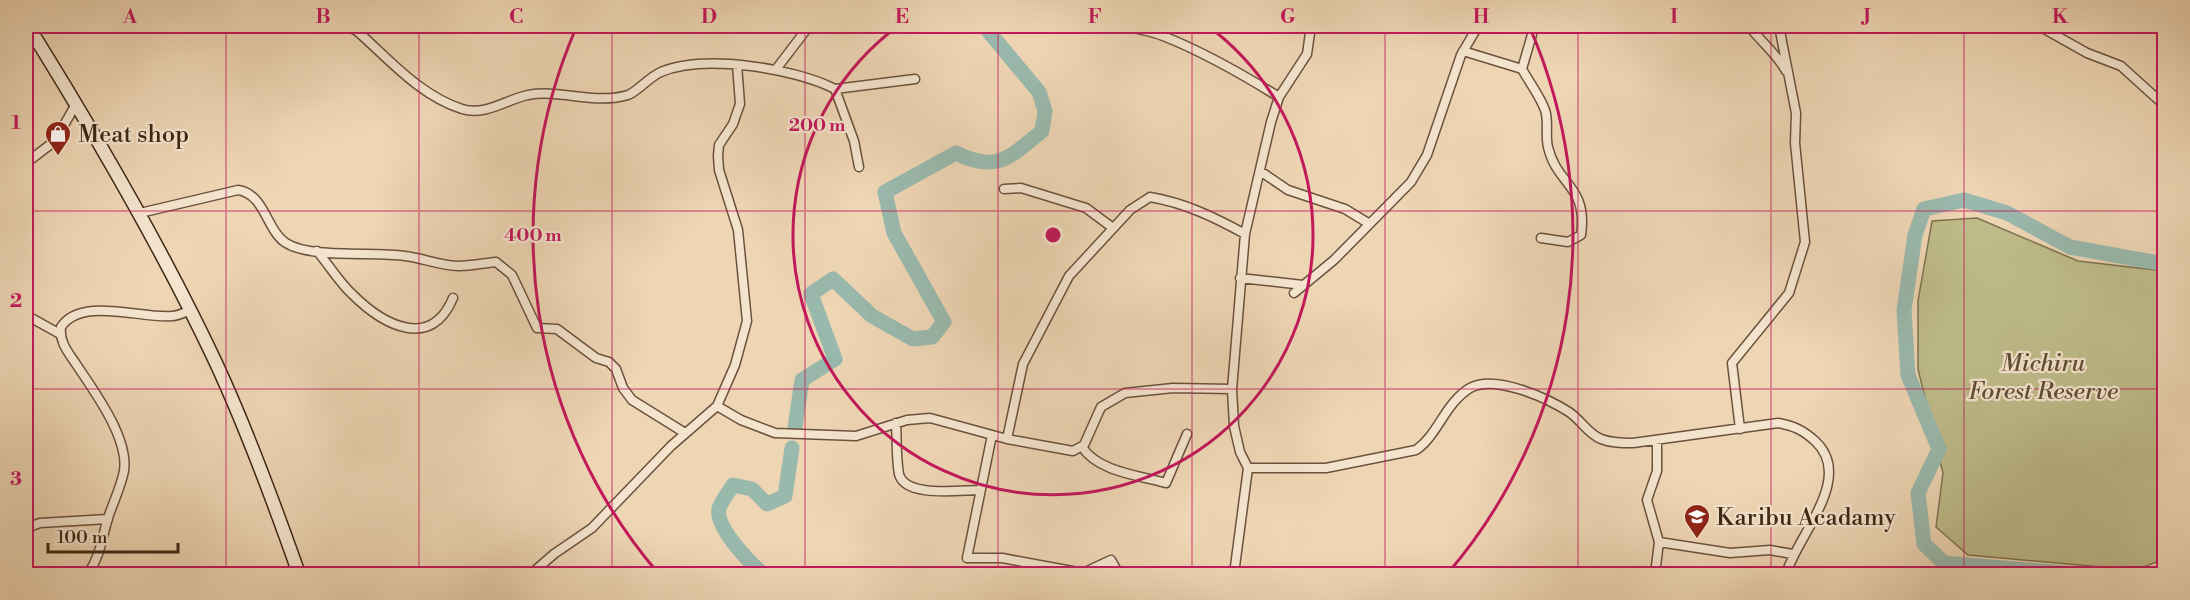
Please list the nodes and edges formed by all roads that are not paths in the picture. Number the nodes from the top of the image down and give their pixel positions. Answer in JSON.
{"nodes":[{"id":1,"x":28,"y":26,"type":"edge"},
{"id":2,"x":347,"y":26,"type":"edge"},
{"id":3,"x":809,"y":26,"type":"edge"},
{"id":4,"x":1127,"y":26,"type":"edge"},
{"id":5,"x":1311,"y":26,"type":"edge"},
{"id":6,"x":1478,"y":26,"type":"edge"},
{"id":7,"x":1538,"y":26,"type":"edge"},
{"id":8,"x":1749,"y":26,"type":"edge"},
{"id":9,"x":1779,"y":26,"type":"edge"},
{"id":10,"x":2039,"y":26,"type":"edge"},
{"id":11,"x":1463,"y":51,"type":"junction"},
{"id":12,"x":737,"y":65,"type":"junction"},
{"id":13,"x":777,"y":69,"type":"junction"},
{"id":14,"x":1522,"y":69,"type":"junction"},
{"id":15,"x":1790,"y":78,"type":"junction"},
{"id":16,"x":915,"y":79,"type":"dead end"},
{"id":17,"x":835,"y":88,"type":"junction"},
{"id":18,"x":1279,"y":97,"type":"junction"},
{"id":19,"x":76,"y":104,"type":"junction"},
{"id":20,"x":2164,"y":105,"type":"edge"},
{"id":21,"x":26,"y":163,"type":"edge"},
{"id":22,"x":859,"y":167,"type":"dead end"},
{"id":23,"x":1260,"y":171,"type":"junction"},
{"id":24,"x":1004,"y":189,"type":"dead end"},
{"id":25,"x":140,"y":213,"type":"junction"},
{"id":26,"x":1368,"y":223,"type":"junction"},
{"id":27,"x":1113,"y":228,"type":"junction"},
{"id":28,"x":1245,"y":234,"type":"junction"},
{"id":29,"x":1541,"y":238,"type":"dead end"},
{"id":30,"x":317,"y":251,"type":"junction"},
{"id":31,"x":1240,"y":278,"type":"junction"},
{"id":32,"x":1303,"y":285,"type":"junction"},
{"id":33,"x":1293,"y":293,"type":"dead end"},
{"id":34,"x":453,"y":298,"type":"dead end"},
{"id":35,"x":190,"y":310,"type":"junction"},
{"id":36,"x":26,"y":315,"type":"edge"},
{"id":37,"x":60,"y":334,"type":"junction"},
{"id":38,"x":1232,"y":389,"type":"junction"},
{"id":39,"x":717,"y":406,"type":"junction"},
{"id":40,"x":896,"y":423,"type":"junction"},
{"id":41,"x":1740,"y":429,"type":"junction"},
{"id":42,"x":685,"y":433,"type":"junction"},
{"id":43,"x":1187,"y":434,"type":"dead end"},
{"id":44,"x":992,"y":435,"type":"junction"},
{"id":45,"x":1007,"y":439,"type":"junction"},
{"id":46,"x":1657,"y":440,"type":"junction"},
{"id":47,"x":1082,"y":447,"type":"junction"},
{"id":48,"x":1248,"y":468,"type":"junction"},
{"id":49,"x":980,"y":490,"type":"junction"},
{"id":50,"x":108,"y":519,"type":"junction"},
{"id":51,"x":26,"y":528,"type":"edge"},
{"id":52,"x":1659,"y":542,"type":"junction"},
{"id":53,"x":1792,"y":554,"type":"junction"},
{"id":54,"x":87,"y":574,"type":"edge"},
{"id":55,"x":299,"y":574,"type":"edge"},
{"id":56,"x":531,"y":574,"type":"edge"},
{"id":57,"x":1119,"y":574,"type":"edge"},
{"id":58,"x":1234,"y":574,"type":"edge"},
{"id":59,"x":1655,"y":574,"type":"edge"},
{"id":60,"x":1786,"y":574,"type":"edge"}],
"edges":[{"from":1,"to":19,"type":"main road"},
{"from":2,"to":12,"type":"street"},
{"from":3,"to":13,"type":"street"},
{"from":4,"to":18,"type":"street"},
{"from":5,"to":18,"type":"street"},
{"from":6,"to":11,"type":"street"},
{"from":7,"to":14,"type":"street"},
{"from":8,"to":15,"type":"street"},
{"from":9,"to":15,"type":"street"},
{"from":10,"to":20,"type":"street"},
{"from":11,"to":14,"type":"street"},
{"from":11,"to":26,"type":"street"},
{"from":12,"to":13,"type":"street"},
{"from":12,"to":39,"type":"street"},
{"from":13,"to":17,"type":"street"},
{"from":14,"to":29,"type":"street"},
{"from":15,"to":41,"type":"street"},
{"from":16,"to":17,"type":"street"},
{"from":17,"to":22,"type":"street"},
{"from":18,"to":23,"type":"street"},
{"from":19,"to":21,"type":"street"},
{"from":19,"to":25,"type":"main road"},
{"from":23,"to":26,"type":"street"},
{"from":23,"to":28,"type":"street"},
{"from":24,"to":27,"type":"street"},
{"from":25,"to":30,"type":"street"},
{"from":25,"to":35,"type":"main road"},
{"from":26,"to":32,"type":"street"},
{"from":27,"to":28,"type":"street"},
{"from":27,"to":45,"type":"street"},
{"from":28,"to":31,"type":"street"},
{"from":30,"to":34,"type":"street"},
{"from":30,"to":42,"type":"street"},
{"from":31,"to":32,"type":"street"},
{"from":31,"to":38,"type":"street"},
{"from":32,"to":33,"type":"street"},
{"from":35,"to":37,"type":"street"},
{"from":35,"to":55,"type":"main road"},
{"from":36,"to":37,"type":"street"},
{"from":37,"to":50,"type":"street"},
{"from":38,"to":47,"type":"street"},
{"from":38,"to":48,"type":"street"},
{"from":39,"to":40,"type":"street"},
{"from":39,"to":42,"type":"street"},
{"from":40,"to":44,"type":"street"},
{"from":40,"to":49,"type":"street"},
{"from":41,"to":46,"type":"street"},
{"from":41,"to":53,"type":"street"},
{"from":42,"to":56,"type":"street"},
{"from":43,"to":47,"type":"street"},
{"from":44,"to":45,"type":"street"},
{"from":44,"to":49,"type":"street"},
{"from":45,"to":47,"type":"street"},
{"from":46,"to":48,"type":"street"},
{"from":46,"to":52,"type":"street"},
{"from":48,"to":58,"type":"street"},
{"from":49,"to":57,"type":"street"},
{"from":50,"to":51,"type":"street"},
{"from":50,"to":54,"type":"street"},
{"from":52,"to":53,"type":"street"},
{"from":52,"to":59,"type":"street"},
{"from":53,"to":60,"type":"street"}]}
